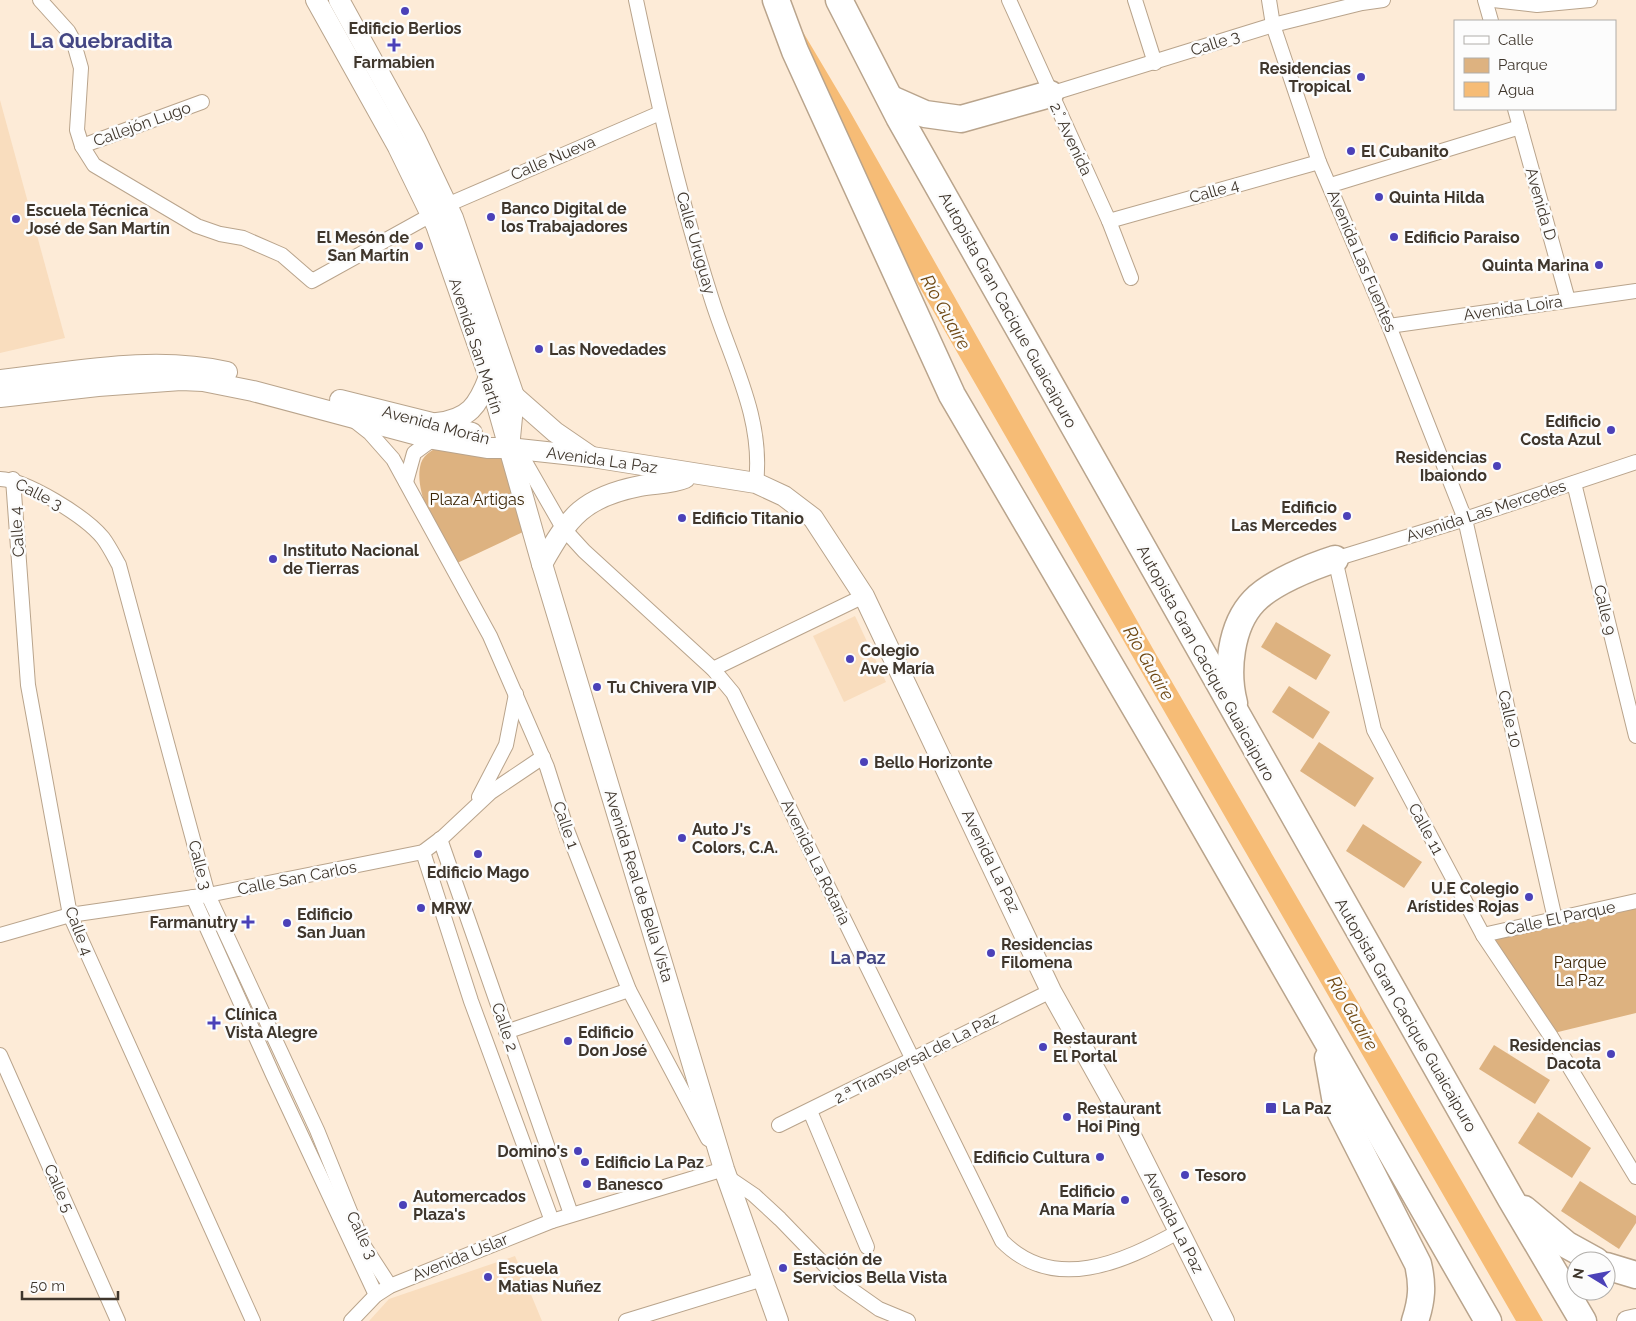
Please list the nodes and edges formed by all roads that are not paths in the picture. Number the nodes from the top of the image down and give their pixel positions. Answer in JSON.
{"nodes":[{"id":1,"x":40,"y":0,"type":"edge"},
{"id":2,"x":316,"y":0,"type":"edge"},
{"id":3,"x":339,"y":0,"type":"edge"},
{"id":4,"x":636,"y":0,"type":"edge"},
{"id":5,"x":776,"y":0,"type":"edge"},
{"id":6,"x":839,"y":0,"type":"edge"},
{"id":7,"x":1009,"y":0,"type":"edge"},
{"id":8,"x":1135,"y":0,"type":"edge"},
{"id":9,"x":1269,"y":0,"type":"edge"},
{"id":10,"x":1383,"y":0,"type":"edge"},
{"id":11,"x":1485,"y":0,"type":"edge"},
{"id":12,"x":1493,"y":0,"type":"edge"},
{"id":13,"x":1590,"y":0,"type":"edge"},
{"id":14,"x":1491,"y":20,"type":"edge"},
{"id":15,"x":1273,"y":25,"type":"junction"},
{"id":16,"x":1155,"y":63,"type":"junction"},
{"id":17,"x":1050,"y":94,"type":"junction"},
{"id":18,"x":890,"y":98,"type":"junction"},
{"id":19,"x":202,"y":102,"type":"dead end"},
{"id":20,"x":1515,"y":110,"type":"edge"},
{"id":21,"x":660,"y":113,"type":"junction"},
{"id":22,"x":1520,"y":127,"type":"junction"},
{"id":23,"x":82,"y":146,"type":"junction"},
{"id":24,"x":1320,"y":162,"type":"junction"},
{"id":25,"x":1331,"y":185,"type":"junction"},
{"id":26,"x":439,"y":210,"type":"junction"},
{"id":27,"x":1109,"y":221,"type":"junction"},
{"id":28,"x":1132,"y":278,"type":"dead end"},
{"id":29,"x":1636,"y":291,"type":"edge"},
{"id":30,"x":1568,"y":300,"type":"junction"},
{"id":31,"x":1389,"y":326,"type":"junction"},
{"id":32,"x":490,"y":377,"type":"junction"},
{"id":33,"x":0,"y":380,"type":"edge"},
{"id":34,"x":0,"y":396,"type":"edge"},
{"id":35,"x":514,"y":396,"type":"junction"},
{"id":36,"x":348,"y":416,"type":"junction"},
{"id":37,"x":435,"y":431,"type":"junction"},
{"id":38,"x":509,"y":448,"type":"junction"},
{"id":39,"x":592,"y":457,"type":"junction"},
{"id":40,"x":1636,"y":462,"type":"edge"},
{"id":41,"x":694,"y":474,"type":"junction"},
{"id":42,"x":7,"y":479,"type":"edge"},
{"id":43,"x":406,"y":482,"type":"junction"},
{"id":44,"x":756,"y":483,"type":"junction"},
{"id":45,"x":1574,"y":483,"type":"junction"},
{"id":46,"x":1465,"y":519,"type":"junction"},
{"id":47,"x":563,"y":528,"type":"junction"},
{"id":48,"x":1335,"y":559,"type":"junction"},
{"id":49,"x":542,"y":564,"type":"junction"},
{"id":50,"x":864,"y":596,"type":"junction"},
{"id":51,"x":713,"y":669,"type":"junction"},
{"id":52,"x":516,"y":693,"type":"junction"},
{"id":53,"x":1238,"y":718,"type":"junction"},
{"id":54,"x":1636,"y":736,"type":"edge"},
{"id":55,"x":542,"y":758,"type":"junction"},
{"id":56,"x":441,"y":838,"type":"junction"},
{"id":57,"x":423,"y":852,"type":"junction"},
{"id":58,"x":208,"y":896,"type":"junction"},
{"id":59,"x":193,"y":897,"type":"junction"},
{"id":60,"x":1636,"y":901,"type":"edge"},
{"id":61,"x":70,"y":914,"type":"junction"},
{"id":62,"x":1555,"y":919,"type":"junction"},
{"id":63,"x":0,"y":935,"type":"edge"},
{"id":64,"x":1484,"y":935,"type":"junction"},
{"id":65,"x":629,"y":990,"type":"junction"},
{"id":66,"x":1051,"y":991,"type":"junction"},
{"id":67,"x":506,"y":1032,"type":"junction"},
{"id":68,"x":1325,"y":1040,"type":"junction"},
{"id":69,"x":0,"y":1055,"type":"edge"},
{"id":70,"x":913,"y":1060,"type":"junction"},
{"id":71,"x":810,"y":1112,"type":"junction"},
{"id":72,"x":779,"y":1125,"type":"dead end"},
{"id":73,"x":726,"y":1173,"type":"junction"},
{"id":74,"x":1636,"y":1177,"type":"edge"},
{"id":75,"x":1511,"y":1199,"type":"junction"},
{"id":76,"x":571,"y":1214,"type":"junction"},
{"id":77,"x":552,"y":1221,"type":"junction"},
{"id":78,"x":1178,"y":1232,"type":"junction"},
{"id":79,"x":867,"y":1247,"type":"dead end"},
{"id":80,"x":1578,"y":1251,"type":"edge"},
{"id":81,"x":1616,"y":1269,"type":"edge"},
{"id":82,"x":1636,"y":1275,"type":"edge"},
{"id":83,"x":763,"y":1279,"type":"junction"},
{"id":84,"x":390,"y":1286,"type":"junction"},
{"id":85,"x":376,"y":1295,"type":"junction"},
{"id":86,"x":1636,"y":1319,"type":"edge"},
{"id":87,"x":118,"y":1321,"type":"edge"},
{"id":88,"x":253,"y":1321,"type":"edge"},
{"id":89,"x":351,"y":1321,"type":"edge"},
{"id":90,"x":626,"y":1321,"type":"edge"},
{"id":91,"x":778,"y":1321,"type":"edge"},
{"id":92,"x":908,"y":1321,"type":"edge"},
{"id":93,"x":1224,"y":1321,"type":"edge"},
{"id":94,"x":1415,"y":1321,"type":"edge"},
{"id":95,"x":1488,"y":1321,"type":"edge"},
{"id":96,"x":1583,"y":1321,"type":"edge"},
{"id":97,"x":1627,"y":1321,"type":"edge"}],
"edges":[{"from":1,"to":23,"type":"street"},
{"from":2,"to":26,"type":"main road","name":"Avenida San Martín"},
{"from":3,"to":26,"type":"main road","name":"Avenida San Martín"},
{"from":4,"to":21,"type":"street","name":"Calle Uruguay"},
{"from":5,"to":68,"type":"highway"},
{"from":6,"to":18,"type":"highway","name":"Autopista Gran Cacique Guaicaipuro"},
{"from":7,"to":17,"type":"street","name":"2.° Avenida"},
{"from":8,"to":16,"type":"street"},
{"from":9,"to":15,"type":"street","name":"Avenida Las Fuentes"},
{"from":10,"to":15,"type":"street","name":"Calle 3"},
{"from":11,"to":14,"type":"street"},
{"from":12,"to":13,"type":"street"},
{"from":15,"to":16,"type":"street","name":"Calle 3"},
{"from":15,"to":24,"type":"street","name":"Avenida Las Fuentes"},
{"from":16,"to":17,"type":"street","name":"Calle 3"},
{"from":17,"to":18,"type":"highway"},
{"from":17,"to":27,"type":"street","name":"2.° Avenida"},
{"from":18,"to":53,"type":"highway","name":"Autopista Gran Cacique Guaicaipuro"},
{"from":19,"to":23,"type":"street","name":"Callejón Lugo"},
{"from":20,"to":22,"type":"street","name":"Avenida D"},
{"from":21,"to":26,"type":"street","name":"Calle Nueva"},
{"from":21,"to":44,"type":"street","name":"Calle Uruguay"},
{"from":22,"to":25,"type":"street"},
{"from":22,"to":30,"type":"street","name":"Avenida D"},
{"from":23,"to":26,"type":"street","name":"Calle Nueva"},
{"from":24,"to":25,"type":"street","name":"Avenida Las Fuentes"},
{"from":24,"to":27,"type":"street","name":"Calle 4"},
{"from":25,"to":31,"type":"street","name":"Avenida Las Fuentes"},
{"from":26,"to":32,"type":"main road","name":"Avenida San Martín"},
{"from":26,"to":35,"type":"main road","name":"Avenida San Martín"},
{"from":27,"to":28,"type":"street","name":"2.° Avenida"},
{"from":29,"to":30,"type":"street","name":"Avenida Loira"},
{"from":30,"to":31,"type":"street","name":"Avenida Loira"},
{"from":31,"to":46,"type":"street","name":"Avenida Las Fuentes"},
{"from":32,"to":37,"type":"main road"},
{"from":32,"to":38,"type":"main road","name":"Avenida San Martín"},
{"from":33,"to":37,"type":"main road","name":"Avenida Morán"},
{"from":34,"to":36,"type":"main road","name":"Avenida Morán"},
{"from":35,"to":38,"type":"main road","name":"Avenida San Martín"},
{"from":35,"to":39,"type":"main road"},
{"from":36,"to":37,"type":"main road","name":"Avenida Morán"},
{"from":36,"to":43,"type":"street","name":"Calle 1"},
{"from":37,"to":38,"type":"main road","name":"Avenida Morán"},
{"from":37,"to":43,"type":"street"},
{"from":38,"to":39,"type":"main road","name":"Avenida La Paz"},
{"from":38,"to":47,"type":"street","name":"Avenida La Rotaria"},
{"from":38,"to":49,"type":"main road","name":"Avenida Real de Bella Vista"},
{"from":39,"to":41,"type":"main road","name":"Avenida La Paz"},
{"from":40,"to":45,"type":"street","name":"Avenida Las Mercedes"},
{"from":41,"to":44,"type":"main road","name":"Avenida La Paz"},
{"from":41,"to":47,"type":"main road","name":"Avenida La Paz"},
{"from":42,"to":58,"type":"street","name":"Calle 3"},
{"from":42,"to":61,"type":"street","name":"Calle 4"},
{"from":43,"to":52,"type":"street","name":"Calle 1"},
{"from":44,"to":50,"type":"main road","name":"Avenida La Paz"},
{"from":45,"to":46,"type":"street","name":"Avenida Las Mercedes"},
{"from":45,"to":54,"type":"street","name":"Calle 9"},
{"from":46,"to":48,"type":"street","name":"Avenida Las Mercedes"},
{"from":46,"to":62,"type":"street","name":"Calle 10"},
{"from":47,"to":49,"type":"main road","name":"Avenida La Paz"},
{"from":47,"to":51,"type":"street","name":"Avenida La Rotaria"},
{"from":48,"to":53,"type":"highway"},
{"from":48,"to":64,"type":"street","name":"Calle 11"},
{"from":49,"to":73,"type":"main road","name":"Avenida Real de Bella Vista"},
{"from":50,"to":51,"type":"street"},
{"from":50,"to":66,"type":"main road","name":"Avenida La Paz"},
{"from":51,"to":70,"type":"street","name":"Avenida La Rotaria"},
{"from":52,"to":55,"type":"street","name":"Calle 1"},
{"from":52,"to":56,"type":"street","name":"Calle San Carlos"},
{"from":53,"to":75,"type":"highway","name":"Autopista Gran Cacique Guaicaipuro"},
{"from":55,"to":56,"type":"street","name":"Calle San Carlos"},
{"from":55,"to":65,"type":"street","name":"Calle 1"},
{"from":56,"to":57,"type":"street","name":"Calle San Carlos"},
{"from":56,"to":67,"type":"street","name":"Calle 2"},
{"from":57,"to":58,"type":"street","name":"Calle San Carlos"},
{"from":57,"to":77,"type":"street","name":"Calle 2"},
{"from":58,"to":59,"type":"street","name":"Calle San Carlos"},
{"from":58,"to":84,"type":"street","name":"Calle 3"},
{"from":59,"to":61,"type":"street","name":"Calle San Carlos"},
{"from":59,"to":85,"type":"street","name":"Calle 3"},
{"from":60,"to":62,"type":"street","name":"Calle El Parque"},
{"from":61,"to":63,"type":"street","name":"Calle San Carlos"},
{"from":61,"to":88,"type":"street","name":"Calle 4"},
{"from":62,"to":64,"type":"street","name":"Calle El Parque"},
{"from":64,"to":74,"type":"street","name":"Calle 11"},
{"from":65,"to":67,"type":"street"},
{"from":65,"to":73,"type":"street","name":"Calle 1"},
{"from":66,"to":70,"type":"street","name":"2.ª Transversal de La Paz"},
{"from":66,"to":78,"type":"main road","name":"Avenida La Paz"},
{"from":67,"to":76,"type":"street","name":"Calle 2"},
{"from":68,"to":94,"type":"highway"},
{"from":68,"to":95,"type":"highway"},
{"from":69,"to":87,"type":"street","name":"Calle 5"},
{"from":70,"to":71,"type":"street","name":"2.ª Transversal de La Paz"},
{"from":70,"to":78,"type":"street","name":"Avenida La Rotaria"},
{"from":71,"to":72,"type":"street","name":"2.ª Transversal de La Paz"},
{"from":71,"to":79,"type":"street"},
{"from":73,"to":76,"type":"street","name":"Avenida Uslar"},
{"from":73,"to":83,"type":"main road","name":"Avenida Real de Bella Vista"},
{"from":73,"to":92,"type":"street"},
{"from":75,"to":80,"type":"highway"},
{"from":75,"to":96,"type":"highway","name":"Autopista Gran Cacique Guaicaipuro"},
{"from":76,"to":77,"type":"street","name":"Avenida Uslar"},
{"from":77,"to":84,"type":"street","name":"Avenida Uslar"},
{"from":78,"to":93,"type":"main road","name":"Avenida La Paz"},
{"from":81,"to":82,"type":"highway"},
{"from":83,"to":90,"type":"street"},
{"from":83,"to":91,"type":"main road","name":"Avenida Real de Bella Vista"},
{"from":84,"to":85,"type":"street","name":"Avenida Uslar"},
{"from":85,"to":89,"type":"street","name":"Avenida Uslar"},
{"from":86,"to":97,"type":"main road"}]}
